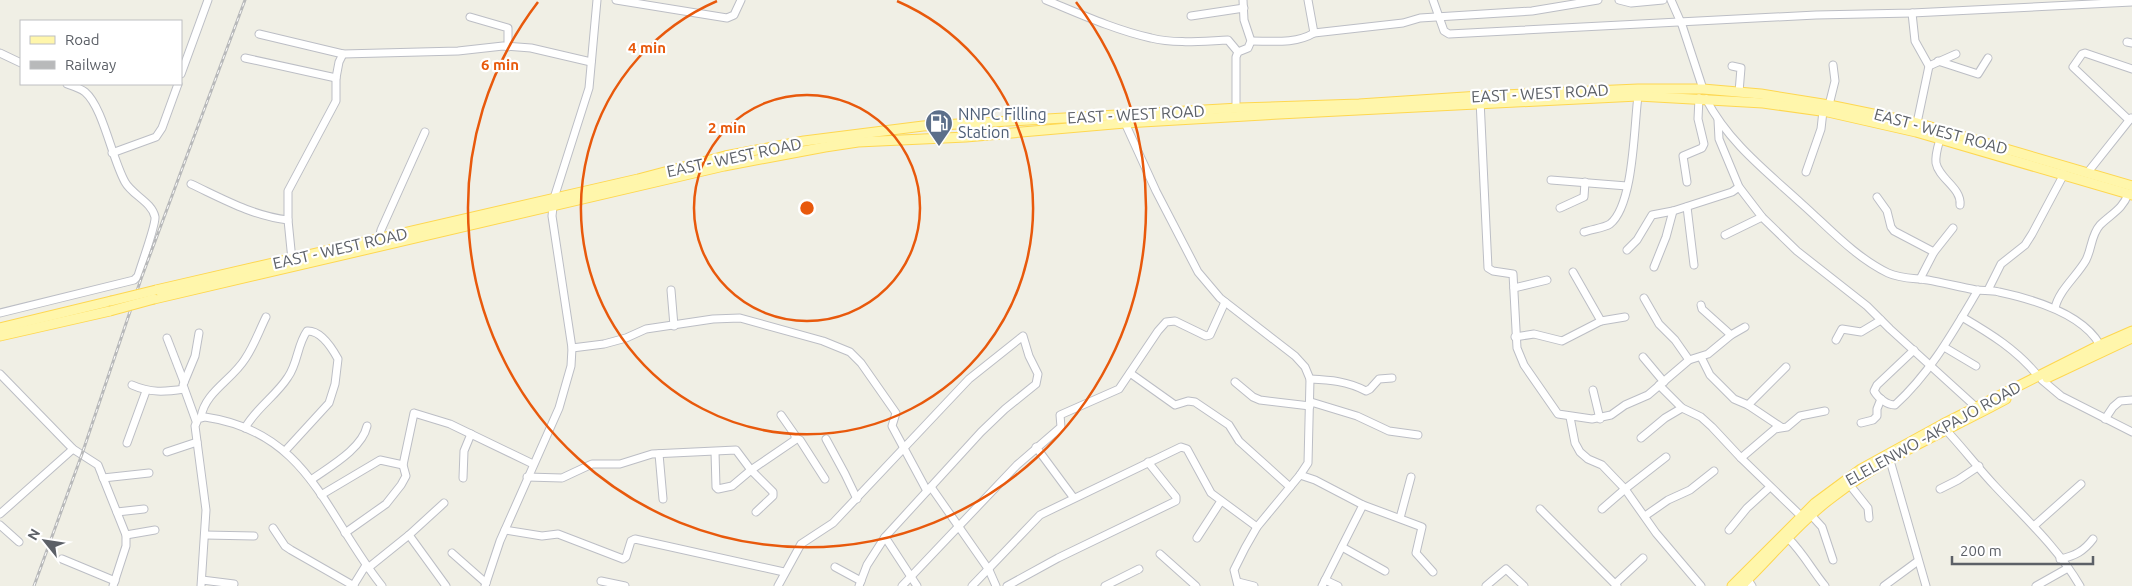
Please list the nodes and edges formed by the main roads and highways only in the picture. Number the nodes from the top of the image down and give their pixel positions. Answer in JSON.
{"nodes":[{"id":1,"x":1480,"y":100,"type":"junction"},
{"id":2,"x":1826,"y":108,"type":"junction"},
{"id":3,"x":2131,"y":192,"type":"edge"},
{"id":4,"x":554,"y":202,"type":"junction"},
{"id":5,"x":155,"y":295,"type":"junction"},
{"id":6,"x":110,"y":306,"type":"junction"},
{"id":7,"x":0,"y":328,"type":"edge"},
{"id":8,"x":2132,"y":330,"type":"edge"},
{"id":9,"x":0,"y":336,"type":"edge"},
{"id":10,"x":2132,"y":338,"type":"edge"},
{"id":11,"x":2040,"y":378,"type":"junction"},
{"id":12,"x":1887,"y":461,"type":"junction"},
{"id":13,"x":1806,"y":516,"type":"junction"},
{"id":14,"x":1747,"y":584,"type":"edge"},
{"id":15,"x":1732,"y":586,"type":"edge"}],
"edges":[{"from":1,"to":2,"type":"main road","name":"EAST - WEST ROAD"},
{"from":1,"to":2,"type":"main road","name":"EAST - WEST ROAD"},
{"from":1,"to":4,"type":"main road","name":"EAST - WEST ROAD"},
{"from":1,"to":4,"type":"main road","name":"EAST - WEST ROAD"},
{"from":2,"to":3,"type":"main road","name":"EAST - WEST ROAD"},
{"from":2,"to":3,"type":"main road","name":"EAST - WEST ROAD"},
{"from":4,"to":5,"type":"main road","name":"EAST - WEST ROAD"},
{"from":4,"to":5,"type":"main road","name":"EAST - WEST ROAD"},
{"from":5,"to":6,"type":"main road","name":"EAST - WEST ROAD","bridge":true},
{"from":6,"to":7,"type":"main road","name":"EAST - WEST ROAD"},
{"from":6,"to":9,"type":"main road","name":"EAST - WEST ROAD"},
{"from":8,"to":11,"type":"main road","name":"ELELENWO -AKPAJO ROAD"},
{"from":10,"to":11,"type":"main road"},
{"from":11,"to":12,"type":"main road"},
{"from":11,"to":12,"type":"main road","name":"ELELENWO -AKPAJO ROAD"},
{"from":12,"to":13,"type":"main road"},
{"from":12,"to":13,"type":"main road","name":"ELELENWO -AKPAJO ROAD"},
{"from":13,"to":14,"type":"main road"},
{"from":13,"to":15,"type":"main road","name":"ELELENWO -AKPAJO ROAD"}]}
